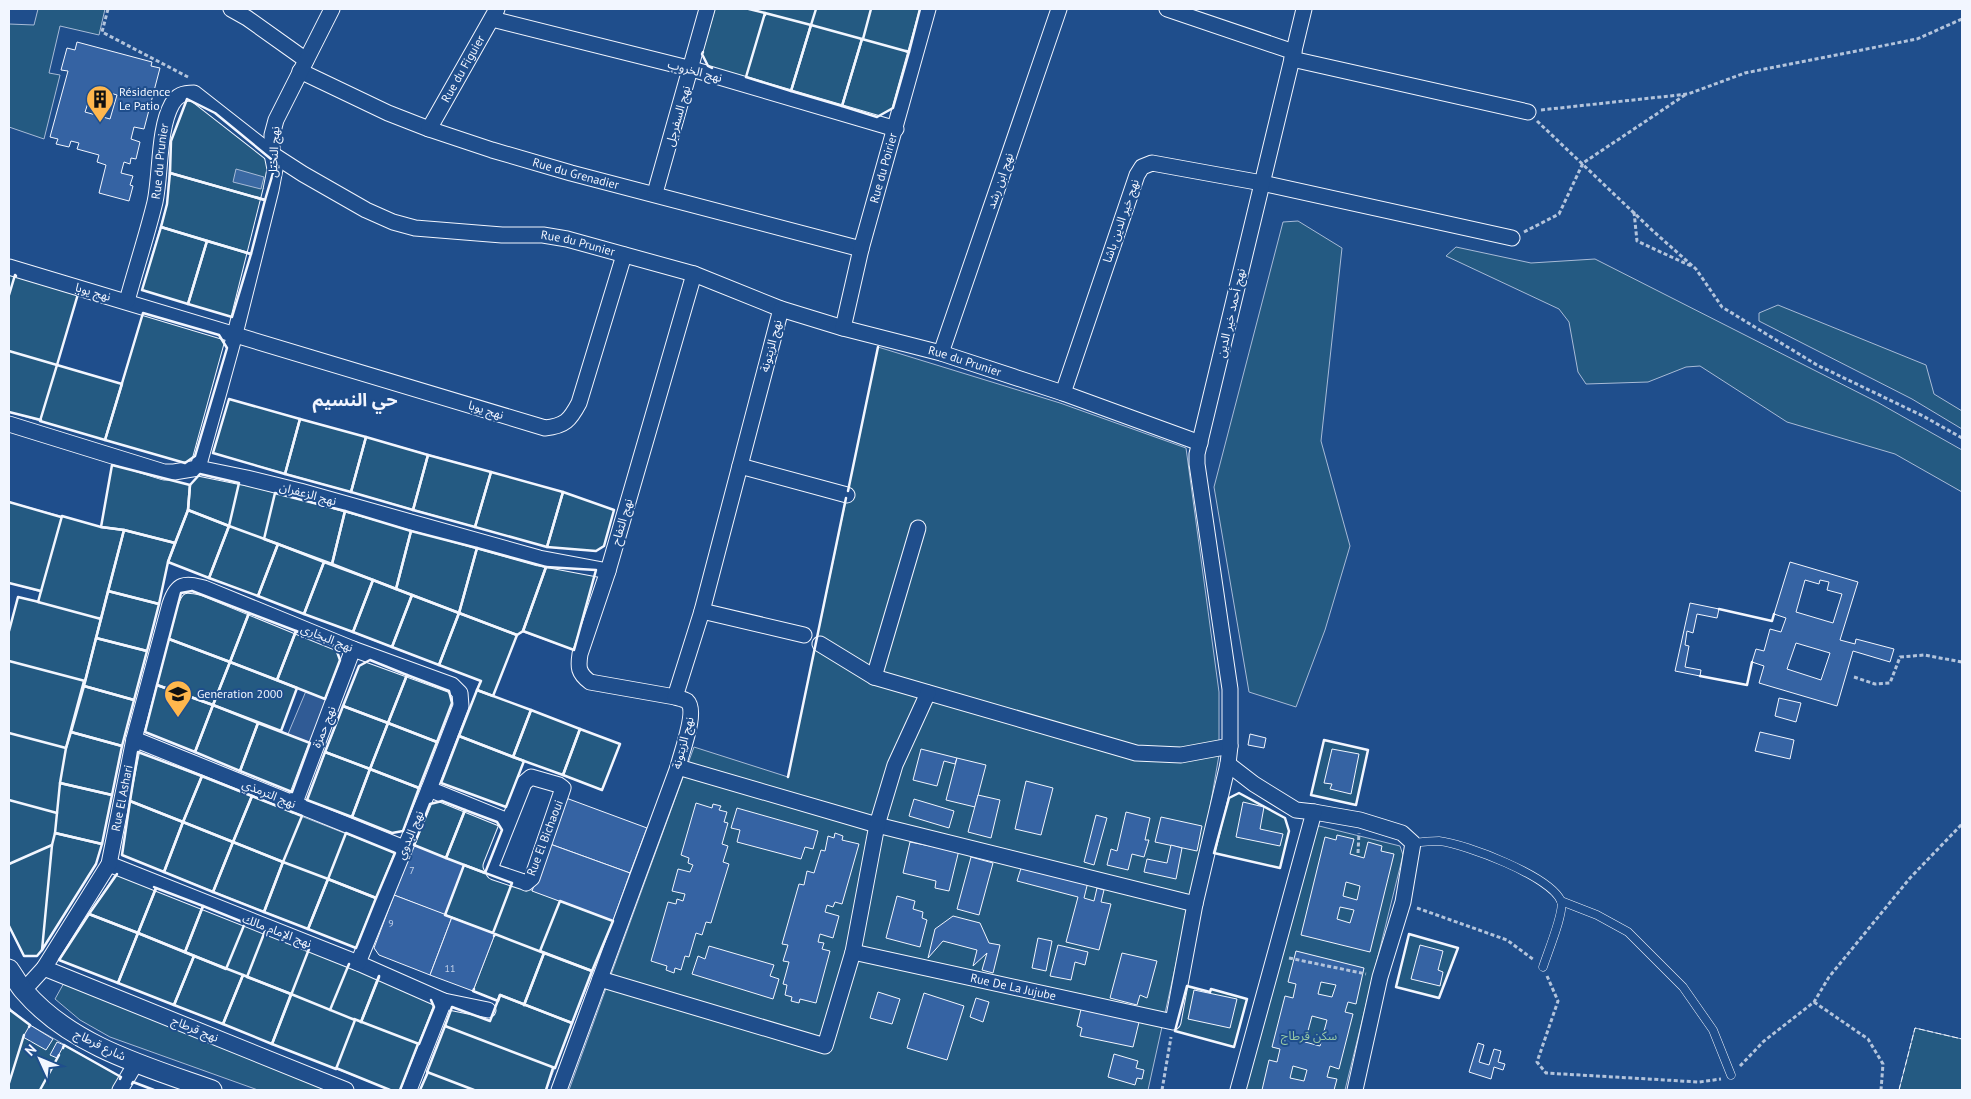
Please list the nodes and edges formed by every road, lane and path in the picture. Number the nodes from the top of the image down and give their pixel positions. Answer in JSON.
{"nodes":[{"id":1,"x":108,"y":9,"type":"edge"},
{"id":2,"x":231,"y":9,"type":"edge"},
{"id":3,"x":332,"y":9,"type":"edge"},
{"id":4,"x":707,"y":9,"type":"edge"},
{"id":5,"x":928,"y":9,"type":"edge"},
{"id":6,"x":1060,"y":9,"type":"edge"},
{"id":7,"x":1167,"y":9,"type":"edge"},
{"id":8,"x":1304,"y":9,"type":"edge"},
{"id":9,"x":495,"y":14,"type":"edge"},
{"id":10,"x":1962,"y":18,"type":"edge"},
{"id":11,"x":1293,"y":55,"type":"junction"},
{"id":12,"x":303,"y":66,"type":"junction"},
{"id":13,"x":692,"y":69,"type":"junction"},
{"id":14,"x":194,"y":93,"type":"junction"},
{"id":15,"x":1688,"y":94,"type":"junction"},
{"id":16,"x":1528,"y":112,"type":"junction"},
{"id":17,"x":429,"y":129,"type":"junction"},
{"id":18,"x":896,"y":129,"type":"junction"},
{"id":19,"x":272,"y":154,"type":"junction"},
{"id":20,"x":1583,"y":163,"type":"junction"},
{"id":21,"x":1262,"y":183,"type":"junction"},
{"id":22,"x":655,"y":193,"type":"junction"},
{"id":23,"x":1634,"y":212,"type":"junction"},
{"id":24,"x":1512,"y":238,"type":"joint"},
{"id":25,"x":861,"y":249,"type":"junction"},
{"id":26,"x":624,"y":255,"type":"junction"},
{"id":27,"x":9,"y":267,"type":"edge"},
{"id":28,"x":1696,"y":269,"type":"junction"},
{"id":29,"x":694,"y":274,"type":"junction"},
{"id":30,"x":127,"y":301,"type":"junction"},
{"id":31,"x":780,"y":309,"type":"junction"},
{"id":32,"x":843,"y":328,"type":"junction"},
{"id":33,"x":235,"y":334,"type":"junction"},
{"id":34,"x":940,"y":353,"type":"junction"},
{"id":35,"x":1063,"y":393,"type":"junction"},
{"id":36,"x":9,"y":424,"type":"edge"},
{"id":37,"x":1962,"y":438,"type":"edge"},
{"id":38,"x":1200,"y":444,"type":"junction"},
{"id":39,"x":740,"y":466,"type":"junction"},
{"id":40,"x":198,"y":468,"type":"junction"},
{"id":41,"x":847,"y":495,"type":"dead end"},
{"id":42,"x":918,"y":528,"type":"dead end"},
{"id":43,"x":608,"y":571,"type":"junction"},
{"id":44,"x":180,"y":587,"type":"joint"},
{"id":45,"x":702,"y":611,"type":"junction"},
{"id":46,"x":804,"y":635,"type":"dead end"},
{"id":47,"x":820,"y":644,"type":"dead end"},
{"id":48,"x":353,"y":649,"type":"junction"},
{"id":49,"x":1962,"y":662,"type":"edge"},
{"id":50,"x":874,"y":677,"type":"junction"},
{"id":51,"x":1854,"y":677,"type":"dead end"},
{"id":52,"x":928,"y":693,"type":"junction"},
{"id":53,"x":676,"y":697,"type":"junction"},
{"id":54,"x":461,"y":706,"type":"joint"},
{"id":55,"x":134,"y":739,"type":"junction"},
{"id":56,"x":1230,"y":746,"type":"junction"},
{"id":57,"x":1228,"y":764,"type":"junction"},
{"id":58,"x":678,"y":767,"type":"junction"},
{"id":59,"x":430,"y":790,"type":"junction"},
{"id":60,"x":294,"y":805,"type":"junction"},
{"id":61,"x":1314,"y":812,"type":"junction"},
{"id":62,"x":508,"y":821,"type":"junction"},
{"id":63,"x":1962,"y":824,"type":"edge"},
{"id":64,"x":877,"y":825,"type":"junction"},
{"id":65,"x":1413,"y":842,"type":"junction"},
{"id":66,"x":404,"y":848,"type":"junction"},
{"id":67,"x":109,"y":864,"type":"junction"},
{"id":68,"x":1561,"y":901,"type":"junction"},
{"id":69,"x":1403,"y":902,"type":"junction"},
{"id":70,"x":1195,"y":904,"type":"junction"},
{"id":71,"x":852,"y":952,"type":"junction"},
{"id":72,"x":1274,"y":954,"type":"junction"},
{"id":73,"x":358,"y":963,"type":"junction"},
{"id":74,"x":1543,"y":967,"type":"junction"},
{"id":75,"x":44,"y":968,"type":"junction"},
{"id":76,"x":9,"y":969,"type":"edge"},
{"id":77,"x":1380,"y":976,"type":"junction"},
{"id":78,"x":600,"y":979,"type":"junction"},
{"id":79,"x":24,"y":991,"type":"junction"},
{"id":80,"x":444,"y":1001,"type":"junction"},
{"id":81,"x":1814,"y":1002,"type":"junction"},
{"id":82,"x":488,"y":1010,"type":"dead end"},
{"id":83,"x":1173,"y":1022,"type":"junction"},
{"id":84,"x":136,"y":1063,"type":"junction"},
{"id":85,"x":1731,"y":1075,"type":"junction"},
{"id":86,"x":120,"y":1090,"type":"edge"},
{"id":87,"x":212,"y":1090,"type":"edge"},
{"id":88,"x":346,"y":1090,"type":"edge"},
{"id":89,"x":409,"y":1090,"type":"edge"},
{"id":90,"x":559,"y":1090,"type":"edge"},
{"id":91,"x":1162,"y":1090,"type":"edge"},
{"id":92,"x":1238,"y":1090,"type":"edge"},
{"id":93,"x":1355,"y":1090,"type":"edge"},
{"id":94,"x":1881,"y":1090,"type":"edge"}],
"edges":[{"from":1,"to":14,"type":"path"},
{"from":2,"to":12,"type":"street","name":"Rue du Grenadier"},
{"from":3,"to":12,"type":"street","name":"نهج النخيل"},
{"from":4,"to":13,"type":"street","name":"نهج السفرجل"},
{"from":5,"to":18,"type":"street","name":"Rue du Poirier"},
{"from":6,"to":34,"type":"street","name":"نهج ابن رشد"},
{"from":7,"to":11,"type":"street"},
{"from":8,"to":11,"type":"street","name":"نهج أحمد خير الدين"},
{"from":9,"to":13,"type":"street","name":"نهج الخروب"},
{"from":9,"to":17,"type":"street","name":"Rue du Figuier"},
{"from":10,"to":15,"type":"path"},
{"from":11,"to":16,"type":"street"},
{"from":11,"to":21,"type":"street","name":"نهج أحمد خير الدين"},
{"from":12,"to":17,"type":"street","name":"Rue du Grenadier"},
{"from":12,"to":19,"type":"street","name":"نهج النخيل"},
{"from":13,"to":18,"type":"street","name":"نهج الخروب"},
{"from":13,"to":22,"type":"street","name":"نهج السفرجل"},
{"from":14,"to":19,"type":"street","name":"Rue du Prunier"},
{"from":14,"to":30,"type":"street","name":"Rue du Prunier"},
{"from":15,"to":16,"type":"path"},
{"from":15,"to":20,"type":"path"},
{"from":16,"to":20,"type":"path"},
{"from":17,"to":22,"type":"street","name":"Rue du Grenadier"},
{"from":18,"to":25,"type":"street","name":"Rue du Poirier"},
{"from":19,"to":26,"type":"street","name":"Rue du Prunier"},
{"from":19,"to":33,"type":"street","name":"نهج النخيل"},
{"from":20,"to":23,"type":"path"},
{"from":20,"to":24,"type":"path"},
{"from":21,"to":24,"type":"street"},
{"from":21,"to":35,"type":"street","name":"نهج خير الدين باشا"},
{"from":21,"to":38,"type":"street","name":"نهج أحمد خير الدين"},
{"from":22,"to":25,"type":"street","name":"Rue du Grenadier"},
{"from":23,"to":28,"type":"path"},
{"from":23,"to":28,"type":"path"},
{"from":25,"to":32,"type":"street","name":"Rue du Poirier"},
{"from":26,"to":29,"type":"street","name":"Rue du Prunier"},
{"from":26,"to":33,"type":"street","name":"نهج يوبا"},
{"from":27,"to":30,"type":"street","name":"نهج يوبا"},
{"from":28,"to":37,"type":"path"},
{"from":29,"to":31,"type":"street","name":"Rue du Prunier"},
{"from":29,"to":43,"type":"street","name":"نهج التفاح"},
{"from":30,"to":33,"type":"street","name":"نهج يوبا"},
{"from":31,"to":32,"type":"street","name":"Rue du Prunier"},
{"from":31,"to":39,"type":"street","name":"نهج الزيتونة"},
{"from":32,"to":34,"type":"street","name":"Rue du Prunier"},
{"from":33,"to":40,"type":"street"},
{"from":34,"to":35,"type":"street","name":"Rue du Prunier"},
{"from":35,"to":38,"type":"street","name":"Rue du Prunier"},
{"from":36,"to":40,"type":"street","name":"نهج الزعفران"},
{"from":38,"to":56,"type":"street","name":"نهج أحمد خير الدين"},
{"from":39,"to":41,"type":"street"},
{"from":39,"to":45,"type":"street","name":"نهج الزيتونة"},
{"from":40,"to":43,"type":"street","name":"نهج الزعفران"},
{"from":42,"to":50,"type":"street"},
{"from":43,"to":53,"type":"street","name":"نهج التفاح"},
{"from":44,"to":48,"type":"street","name":"نهج البخاري"},
{"from":44,"to":55,"type":"street","name":"Rue El Ashari"},
{"from":45,"to":46,"type":"street"},
{"from":45,"to":53,"type":"street","name":"نهج الزيتونة"},
{"from":47,"to":50,"type":"street"},
{"from":48,"to":54,"type":"street","name":"نهج البخاري"},
{"from":48,"to":60,"type":"street","name":"نهج حمزة"},
{"from":49,"to":51,"type":"path"},
{"from":50,"to":52,"type":"street"},
{"from":52,"to":56,"type":"street"},
{"from":52,"to":64,"type":"street"},
{"from":53,"to":58,"type":"street","name":"نهج الزيتونة"},
{"from":54,"to":59,"type":"street","name":"نهج البدوي"},
{"from":55,"to":60,"type":"street","name":"نهج الترمذي"},
{"from":55,"to":67,"type":"street","name":"Rue El Ashari"},
{"from":56,"to":57,"type":"street","name":"نهج أحمد خير الدين"},
{"from":57,"to":61,"type":"street"},
{"from":57,"to":70,"type":"street","name":"نهج أحمد خير الدين"},
{"from":58,"to":64,"type":"street"},
{"from":58,"to":78,"type":"street","name":"نهج الزيتونة"},
{"from":59,"to":62,"type":"street"},
{"from":59,"to":66,"type":"street","name":"نهج البدوي"},
{"from":60,"to":66,"type":"street","name":"نهج الترمذي"},
{"from":61,"to":65,"type":"street"},
{"from":61,"to":72,"type":"street"},
{"from":62,"to":62,"type":"street","name":"Rue El Bichaoui"},
{"from":63,"to":81,"type":"path"},
{"from":64,"to":70,"type":"street"},
{"from":64,"to":71,"type":"street"},
{"from":65,"to":68,"type":"lane"},
{"from":65,"to":69,"type":"street"},
{"from":66,"to":73,"type":"street","name":"نهج البدوي"},
{"from":67,"to":73,"type":"street","name":"نهج الإمام مالك"},
{"from":67,"to":75,"type":"street","name":"Rue El Ashari"},
{"from":68,"to":74,"type":"lane"},
{"from":68,"to":85,"type":"lane"},
{"from":69,"to":74,"type":"path"},
{"from":69,"to":77,"type":"street"},
{"from":70,"to":83,"type":"street","name":"نهج أحمد خير الدين"},
{"from":71,"to":78,"type":"street"},
{"from":71,"to":83,"type":"street","name":"Rue De La Jujube"},
{"from":72,"to":77,"type":"path"},
{"from":72,"to":92,"type":"street"},
{"from":73,"to":80,"type":"street","name":"نهج الإمام مالك"},
{"from":74,"to":85,"type":"path"},
{"from":75,"to":79,"type":"street","name":"Rue El Ashari"},
{"from":75,"to":88,"type":"street","name":"نهج قرطاج"},
{"from":76,"to":79,"type":"street","name":"شارع قرطاج"},
{"from":77,"to":93,"type":"street"},
{"from":78,"to":90,"type":"street","name":"نهج الزيتونة"},
{"from":79,"to":84,"type":"street","name":"شارع قرطاج"},
{"from":80,"to":82,"type":"street","name":"نهج الإمام مالك"},
{"from":80,"to":89,"type":"street"},
{"from":81,"to":85,"type":"path"},
{"from":81,"to":94,"type":"path"},
{"from":83,"to":91,"type":"path"},
{"from":84,"to":86,"type":"street"},
{"from":84,"to":87,"type":"street","name":"شارع قرطاج"}]}
